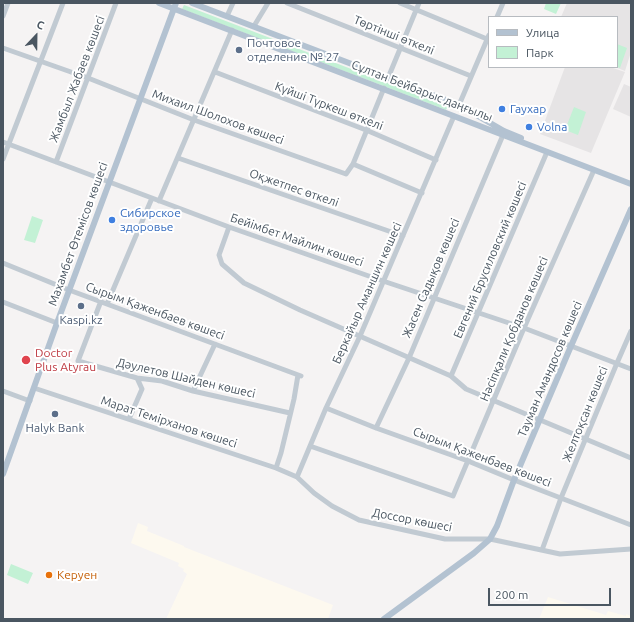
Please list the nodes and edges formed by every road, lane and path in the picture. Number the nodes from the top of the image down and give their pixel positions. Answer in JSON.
{"nodes":[{"id":1,"x":8,"y":3,"type":"edge"},
{"id":2,"x":63,"y":3,"type":"edge"},
{"id":3,"x":116,"y":3,"type":"edge"},
{"id":4,"x":159,"y":3,"type":"edge"},
{"id":5,"x":192,"y":3,"type":"edge"},
{"id":6,"x":233,"y":3,"type":"edge"},
{"id":7,"x":268,"y":3,"type":"edge"},
{"id":8,"x":287,"y":3,"type":"edge"},
{"id":9,"x":400,"y":3,"type":"edge"},
{"id":10,"x":419,"y":3,"type":"edge"},
{"id":11,"x":503,"y":3,"type":"edge"},
{"id":12,"x":175,"y":6,"type":"edge"},
{"id":13,"x":416,"y":9,"type":"junction"},
{"id":14,"x":3,"y":16,"type":"edge"},
{"id":15,"x":228,"y":16,"type":"junction"},
{"id":16,"x":497,"y":16,"type":"edge"},
{"id":17,"x":254,"y":26,"type":"junction"},
{"id":18,"x":232,"y":30,"type":"junction"},
{"id":19,"x":488,"y":37,"type":"edge"},
{"id":20,"x":3,"y":48,"type":"edge"},
{"id":21,"x":400,"y":48,"type":"junction"},
{"id":22,"x":41,"y":61,"type":"junction"},
{"id":23,"x":215,"y":72,"type":"junction"},
{"id":24,"x":472,"y":76,"type":"junction"},
{"id":25,"x":88,"y":78,"type":"junction"},
{"id":26,"x":388,"y":78,"type":"junction"},
{"id":27,"x":384,"y":88,"type":"junction"},
{"id":28,"x":140,"y":99,"type":"junction"},
{"id":29,"x":459,"y":105,"type":"junction"},
{"id":30,"x":469,"y":110,"type":"junction"},
{"id":31,"x":454,"y":116,"type":"junction"},
{"id":32,"x":194,"y":120,"type":"junction"},
{"id":33,"x":466,"y":120,"type":"junction"},
{"id":34,"x":366,"y":130,"type":"junction"},
{"id":35,"x":503,"y":135,"type":"junction"},
{"id":36,"x":3,"y":142,"type":"edge"},
{"id":37,"x":9,"y":144,"type":"junction"},
{"id":38,"x":547,"y":152,"type":"junction"},
{"id":39,"x":178,"y":158,"type":"junction"},
{"id":40,"x":3,"y":159,"type":"edge"},
{"id":41,"x":436,"y":160,"type":"junction"},
{"id":42,"x":56,"y":162,"type":"junction"},
{"id":43,"x":353,"y":164,"type":"junction"},
{"id":44,"x":594,"y":170,"type":"junction"},
{"id":45,"x":631,"y":180,"type":"edge"},
{"id":46,"x":109,"y":182,"type":"junction"},
{"id":47,"x":631,"y":184,"type":"edge"},
{"id":48,"x":422,"y":193,"type":"junction"},
{"id":49,"x":152,"y":198,"type":"junction"},
{"id":50,"x":159,"y":201,"type":"junction"},
{"id":51,"x":631,"y":209,"type":"edge"},
{"id":52,"x":229,"y":227,"type":"junction"},
{"id":53,"x":403,"y":236,"type":"junction"},
{"id":54,"x":3,"y":263,"type":"edge"},
{"id":55,"x":383,"y":281,"type":"junction"},
{"id":56,"x":69,"y":290,"type":"junction"},
{"id":57,"x":433,"y":297,"type":"junction"},
{"id":58,"x":101,"y":301,"type":"junction"},
{"id":59,"x":3,"y":302,"type":"edge"},
{"id":60,"x":107,"y":304,"type":"junction"},
{"id":61,"x":478,"y":313,"type":"junction"},
{"id":62,"x":57,"y":323,"type":"junction"},
{"id":63,"x":524,"y":328,"type":"junction"},
{"id":64,"x":631,"y":331,"type":"edge"},
{"id":65,"x":360,"y":336,"type":"junction"},
{"id":66,"x":215,"y":344,"type":"junction"},
{"id":67,"x":571,"y":346,"type":"junction"},
{"id":68,"x":409,"y":358,"type":"junction"},
{"id":69,"x":616,"y":363,"type":"junction"},
{"id":70,"x":631,"y":369,"type":"edge"},
{"id":71,"x":451,"y":376,"type":"junction"},
{"id":72,"x":137,"y":378,"type":"junction"},
{"id":73,"x":34,"y":388,"type":"junction"},
{"id":74,"x":3,"y":391,"type":"edge"},
{"id":75,"x":193,"y":391,"type":"junction"},
{"id":76,"x":30,"y":401,"type":"junction"},
{"id":77,"x":493,"y":401,"type":"junction"},
{"id":78,"x":326,"y":408,"type":"junction"},
{"id":79,"x":290,"y":413,"type":"junction"},
{"id":80,"x":129,"y":419,"type":"junction"},
{"id":81,"x":540,"y":421,"type":"junction"},
{"id":82,"x":376,"y":428,"type":"junction"},
{"id":83,"x":586,"y":439,"type":"junction"},
{"id":84,"x":310,"y":446,"type":"junction"},
{"id":85,"x":631,"y":458,"type":"edge"},
{"id":86,"x":468,"y":461,"type":"junction"},
{"id":87,"x":276,"y":468,"type":"junction"},
{"id":88,"x":3,"y":474,"type":"edge"},
{"id":89,"x":297,"y":477,"type":"junction"},
{"id":90,"x":514,"y":480,"type":"junction"},
{"id":91,"x":562,"y":498,"type":"junction"},
{"id":92,"x":631,"y":525,"type":"edge"},
{"id":93,"x":490,"y":539,"type":"junction"},
{"id":94,"x":631,"y":549,"type":"edge"},
{"id":95,"x":542,"y":550,"type":"junction"},
{"id":96,"x":384,"y":619,"type":"edge"}],
"edges":[{"from":1,"to":14,"type":"street"},
{"from":2,"to":22,"type":"street"},
{"from":3,"to":25,"type":"street","name":"Жамбыл Жабаев көшесі"},
{"from":4,"to":12,"type":"main road","name":"Сұлтан Бейбарыс даңғылы"},
{"from":5,"to":15,"type":"main road","name":"Сұлтан Бейбарыс даңғылы"},
{"from":6,"to":15,"type":"street"},
{"from":7,"to":17,"type":"street"},
{"from":8,"to":21,"type":"street","name":"Төртінші өткелі"},
{"from":9,"to":13,"type":"street"},
{"from":10,"to":13,"type":"street"},
{"from":11,"to":16,"type":"street"},
{"from":12,"to":18,"type":"main road","name":"Сұлтан Бейбарыс даңғылы"},
{"from":12,"to":28,"type":"main road","name":"Махамбет Өтемісов көшесі"},
{"from":13,"to":19,"type":"street"},
{"from":13,"to":21,"type":"street"},
{"from":15,"to":17,"type":"main road","name":"Сұлтан Бейбарыс даңғылы"},
{"from":17,"to":26,"type":"main road","name":"Сұлтан Бейбарыс даңғылы"},
{"from":18,"to":23,"type":"street"},
{"from":18,"to":27,"type":"main road","name":"Сұлтан Бейбарыс даңғылы"},
{"from":19,"to":24,"type":"street"},
{"from":20,"to":22,"type":"street","name":"Михаил Шолохов көшесі"},
{"from":21,"to":24,"type":"street","name":"Төртінші өткелі"},
{"from":21,"to":26,"type":"street"},
{"from":22,"to":25,"type":"street","name":"Михаил Шолохов көшесі"},
{"from":22,"to":37,"type":"street"},
{"from":23,"to":32,"type":"street"},
{"from":23,"to":34,"type":"street","name":"Күйші Түркеш өткелі"},
{"from":24,"to":29,"type":"street"},
{"from":25,"to":28,"type":"street","name":"Михаил Шолохов көшесі"},
{"from":25,"to":42,"type":"street","name":"Жамбыл Жабаев көшесі"},
{"from":26,"to":29,"type":"main road","name":"Сұлтан Бейбарыс даңғылы"},
{"from":27,"to":31,"type":"main road","name":"Сұлтан Бейбарыс даңғылы"},
{"from":27,"to":34,"type":"street"},
{"from":28,"to":32,"type":"street","name":"Михаил Шолохов көшесі"},
{"from":28,"to":46,"type":"main road","name":"Махамбет Өтемісов көшесі"},
{"from":29,"to":30,"type":"main road","name":"Сұлтан Бейбарыс даңғылы"},
{"from":30,"to":33,"type":"main road"},
{"from":30,"to":45,"type":"main road","name":"Сұлтан Бейбарыс даңғылы"},
{"from":31,"to":33,"type":"main road","name":"Сұлтан Бейбарыс даңғылы"},
{"from":31,"to":41,"type":"street","name":"Беркайыр Аманшин көшесі"},
{"from":32,"to":39,"type":"street"},
{"from":32,"to":43,"type":"street","name":"Михаил Шолохов көшесі"},
{"from":33,"to":35,"type":"main road","name":"Сұлтан Бейбарыс даңғылы"},
{"from":34,"to":41,"type":"street","name":"Күйші Түркеш өткелі"},
{"from":34,"to":43,"type":"street"},
{"from":35,"to":38,"type":"main road","name":"Сұлтан Бейбарыс даңғылы"},
{"from":35,"to":57,"type":"street","name":"Жасен Садықов көшесі"},
{"from":36,"to":37,"type":"street","name":"Бейімбет Майлин көшесі"},
{"from":37,"to":40,"type":"street"},
{"from":37,"to":42,"type":"street","name":"Бейімбет Майлин көшесі"},
{"from":38,"to":44,"type":"main road","name":"Сұлтан Бейбарыс даңғылы"},
{"from":38,"to":61,"type":"street","name":"Евгений Брусиловский көшесі"},
{"from":39,"to":50,"type":"street"},
{"from":39,"to":53,"type":"street","name":"Оқжетпес өткелі"},
{"from":41,"to":48,"type":"street","name":"Беркайыр Аманшин көшесі"},
{"from":42,"to":46,"type":"street","name":"Бейімбет Майлин көшесі"},
{"from":43,"to":48,"type":"street"},
{"from":44,"to":47,"type":"main road","name":"Сұлтан Бейбарыс даңғылы"},
{"from":44,"to":63,"type":"street","name":"Нәсіпқали Қобданов көшесі"},
{"from":46,"to":49,"type":"street","name":"Бейімбет Майлин көшесі"},
{"from":46,"to":56,"type":"main road","name":"Махамбет Өтемісов көшесі"},
{"from":48,"to":53,"type":"street","name":"Беркайыр Аманшин көшесі"},
{"from":49,"to":50,"type":"street","name":"Бейімбет Майлин көшесі"},
{"from":49,"to":60,"type":"street"},
{"from":50,"to":52,"type":"street","name":"Бейімбет Майлин көшесі"},
{"from":51,"to":67,"type":"main road","name":"Тауман Амандосов көшесі"},
{"from":52,"to":55,"type":"street","name":"Бейімбет Майлин көшесі"},
{"from":52,"to":65,"type":"street"},
{"from":53,"to":55,"type":"street","name":"Беркайыр Аманшин көшесі"},
{"from":54,"to":56,"type":"street","name":"Сырым Қаженбаев көшесі"},
{"from":55,"to":57,"type":"street","name":"Бейімбет Майлин көшесі"},
{"from":55,"to":65,"type":"street","name":"Беркайыр Аманшин көшесі"},
{"from":56,"to":58,"type":"street","name":"Сырым Қаженбаев көшесі"},
{"from":56,"to":62,"type":"main road","name":"Махамбет Өтемісов көшесі"},
{"from":57,"to":61,"type":"street","name":"Бейімбет Майлин көшесі"},
{"from":57,"to":68,"type":"street","name":"Жасен Садықов көшесі"},
{"from":58,"to":60,"type":"street","name":"Сырым Қаженбаев көшесі"},
{"from":58,"to":72,"type":"street","name":"Дәулетов Шайден көшесі"},
{"from":59,"to":62,"type":"street"},
{"from":60,"to":66,"type":"street","name":"Сырым Қаженбаев көшесі"},
{"from":61,"to":63,"type":"street","name":"Бейімбет Майлин көшесі"},
{"from":61,"to":71,"type":"street","name":"Евгений Брусиловский көшесі"},
{"from":62,"to":73,"type":"main road","name":"Махамбет Өтемісов көшесі"},
{"from":63,"to":67,"type":"street","name":"Бейімбет Майлин көшесі"},
{"from":63,"to":77,"type":"street","name":"Нәсіпқали Қобданов көшесі"},
{"from":64,"to":69,"type":"street","name":"Желтоқсан көшесі"},
{"from":65,"to":68,"type":"street"},
{"from":65,"to":78,"type":"street","name":"Беркайыр Аманшин көшесі"},
{"from":66,"to":75,"type":"street"},
{"from":66,"to":79,"type":"street","name":"Сырым Қаженбаев көшесі"},
{"from":67,"to":69,"type":"street","name":"Бейімбет Майлин көшесі"},
{"from":67,"to":81,"type":"main road","name":"Тауман Амандосов көшесі"},
{"from":68,"to":71,"type":"street"},
{"from":68,"to":82,"type":"street","name":"Жасен Садықов көшесі"},
{"from":69,"to":70,"type":"street","name":"Бейімбет Майлин көшесі"},
{"from":69,"to":83,"type":"street","name":"Желтоқсан көшесі"},
{"from":71,"to":77,"type":"street"},
{"from":72,"to":75,"type":"street","name":"Дәулетов Шайден көшесі"},
{"from":72,"to":80,"type":"street"},
{"from":73,"to":76,"type":"main road","name":"Махамбет Өтемісов көшесі"},
{"from":73,"to":80,"type":"street","name":"Марат Темірханов көшесі"},
{"from":74,"to":76,"type":"street"},
{"from":75,"to":79,"type":"street","name":"Дәулетов Шайден көшесі"},
{"from":76,"to":88,"type":"main road","name":"Махамбет Өтемісов көшесі"},
{"from":77,"to":81,"type":"street"},
{"from":77,"to":86,"type":"street","name":"Нәсіпқали Қобданов көшесі"},
{"from":78,"to":82,"type":"street","name":"Сырым Қаженбаев көшесі"},
{"from":78,"to":84,"type":"street","name":"Беркайыр Аманшин көшесі"},
{"from":79,"to":87,"type":"street"},
{"from":80,"to":87,"type":"street","name":"Марат Темірханов көшесі"},
{"from":81,"to":83,"type":"street"},
{"from":81,"to":90,"type":"main road","name":"Тауман Амандосов көшесі"},
{"from":82,"to":86,"type":"street","name":"Сырым Қаженбаев көшесі"},
{"from":83,"to":85,"type":"street"},
{"from":83,"to":91,"type":"street","name":"Желтоқсан көшесі"},
{"from":84,"to":86,"type":"street","name":"Нәсіпқали Қобданов көшесі"},
{"from":84,"to":89,"type":"street","name":"Беркайыр Аманшин көшесі"},
{"from":86,"to":90,"type":"street","name":"Сырым Қаженбаев көшесі"},
{"from":87,"to":89,"type":"street","name":"Марат Темірханов көшесі"},
{"from":89,"to":93,"type":"street","name":"Доссор көшесі"},
{"from":90,"to":91,"type":"street","name":"Сырым Қаженбаев көшесі"},
{"from":90,"to":93,"type":"main road","name":"Тауман Амандосов көшесі"},
{"from":91,"to":92,"type":"street","name":"Сырым Қаженбаев көшесі"},
{"from":91,"to":95,"type":"street","name":"Желтоқсан көшесі"},
{"from":93,"to":95,"type":"street","name":"Доссор көшесі"},
{"from":93,"to":96,"type":"main road"},
{"from":94,"to":95,"type":"street","name":"Доссор көшесі"}]}
